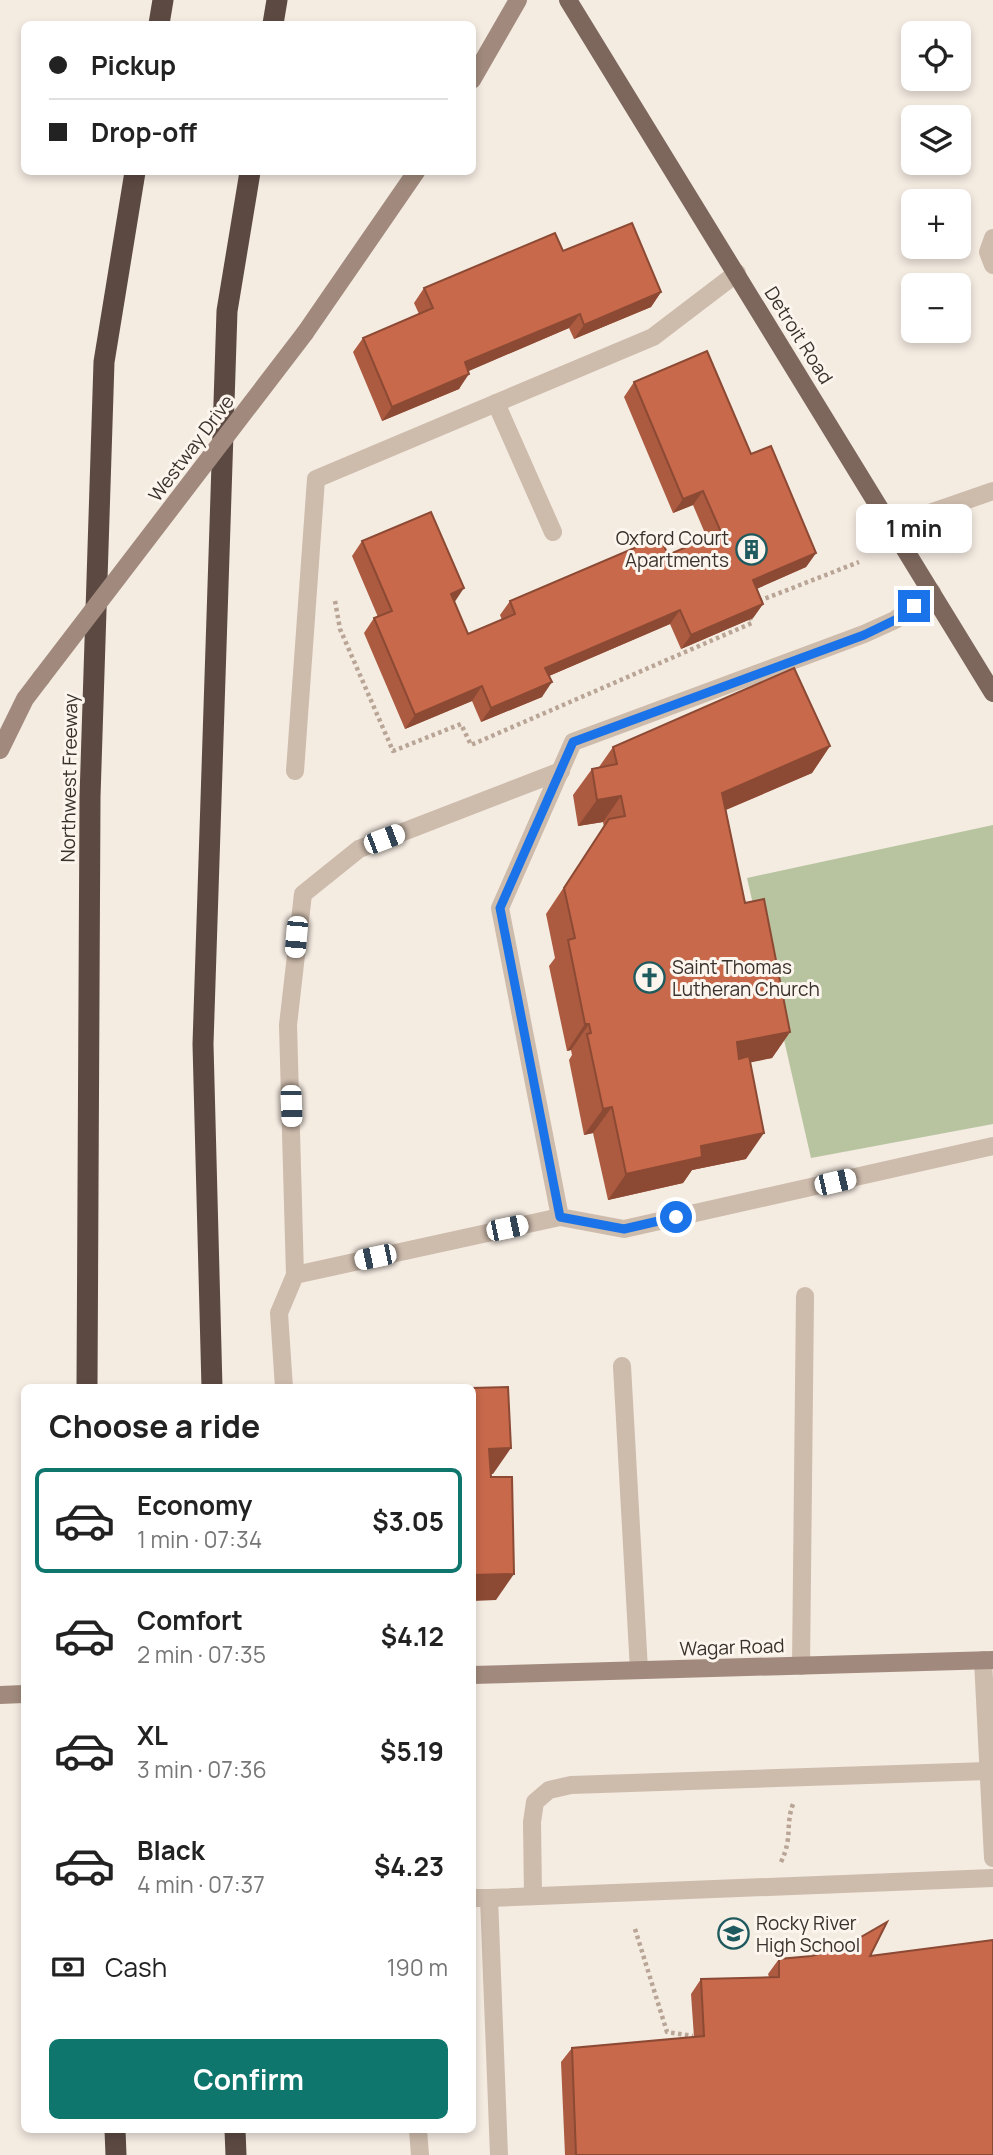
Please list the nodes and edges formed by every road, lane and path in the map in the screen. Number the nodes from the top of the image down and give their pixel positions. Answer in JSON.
{"nodes":[{"id":1,"x":163,"y":0,"type":"edge"},
{"id":2,"x":277,"y":0,"type":"edge"},
{"id":3,"x":518,"y":0,"type":"edge"},
{"id":4,"x":568,"y":0,"type":"edge"},
{"id":5,"x":160,"y":21,"type":"edge"},
{"id":6,"x":274,"y":21,"type":"edge"},
{"id":7,"x":476,"y":73,"type":"edge"},
{"id":8,"x":135,"y":175,"type":"edge"},
{"id":9,"x":250,"y":175,"type":"edge"},
{"id":10,"x":414,"y":175,"type":"edge"},
{"id":11,"x":993,"y":238,"type":"edge"},
{"id":12,"x":993,"y":265,"type":"edge"},
{"id":13,"x":737,"y":274,"type":"junction"},
{"id":14,"x":496,"y":403,"type":"junction"},
{"id":15,"x":993,"y":491,"type":"edge"},
{"id":16,"x":892,"y":526,"type":"junction"},
{"id":17,"x":552,"y":532,"type":"dead end"},
{"id":18,"x":859,"y":562,"type":"dead end"},
{"id":19,"x":334,"y":592,"type":"dead end"},
{"id":20,"x":932,"y":592,"type":"junction"},
{"id":21,"x":757,"y":602,"type":"edge"},
{"id":22,"x":744,"y":607,"type":"edge"},
{"id":23,"x":993,"y":693,"type":"edge"},
{"id":24,"x":0,"y":750,"type":"edge"},
{"id":25,"x":295,"y":771,"type":"dead end"},
{"id":26,"x":561,"y":771,"type":"junction"},
{"id":27,"x":993,"y":1146,"type":"edge"},
{"id":28,"x":560,"y":1217,"type":"junction"},
{"id":29,"x":295,"y":1275,"type":"junction"},
{"id":30,"x":805,"y":1296,"type":"dead end"},
{"id":31,"x":622,"y":1366,"type":"dead end"},
{"id":32,"x":88,"y":1384,"type":"edge"},
{"id":33,"x":212,"y":1384,"type":"edge"},
{"id":34,"x":284,"y":1384,"type":"edge"},
{"id":35,"x":988,"y":1660,"type":"edge"},
{"id":36,"x":801,"y":1666,"type":"junction"},
{"id":37,"x":639,"y":1670,"type":"junction"},
{"id":38,"x":476,"y":1675,"type":"edge"},
{"id":39,"x":21,"y":1694,"type":"edge"},
{"id":40,"x":0,"y":1695,"type":"edge"},
{"id":41,"x":988,"y":1771,"type":"junction"},
{"id":42,"x":789,"y":1815,"type":"dead end"},
{"id":43,"x":790,"y":1843,"type":"dead end"},
{"id":44,"x":993,"y":1858,"type":"edge"},
{"id":45,"x":993,"y":1878,"type":"edge"},
{"id":46,"x":533,"y":1896,"type":"junction"},
{"id":47,"x":481,"y":1898,"type":"edge"},
{"id":48,"x":635,"y":1929,"type":"dead end"},
{"id":49,"x":694,"y":2036,"type":"edge"},
{"id":50,"x":115,"y":2133,"type":"edge"},
{"id":51,"x":235,"y":2133,"type":"edge"},
{"id":52,"x":418,"y":2133,"type":"edge"},
{"id":53,"x":116,"y":2155,"type":"edge"},
{"id":54,"x":236,"y":2155,"type":"edge"},
{"id":55,"x":419,"y":2155,"type":"edge"},
{"id":56,"x":499,"y":2155,"type":"edge"}],
"edges":[{"from":1,"to":5,"type":"highway"},
{"from":2,"to":6,"type":"highway"},
{"from":3,"to":7,"type":"main road"},
{"from":4,"to":13,"type":"main road","name":"Detroit Road"},
{"from":8,"to":32,"type":"highway","name":"Northwest Freeway"},
{"from":9,"to":33,"type":"highway"},
{"from":10,"to":24,"type":"main road","name":"Westway Drive","bridge":true},
{"from":11,"to":12,"type":"street"},
{"from":13,"to":14,"type":"street"},
{"from":13,"to":16,"type":"main road","name":"Detroit Road"},
{"from":14,"to":17,"type":"street"},
{"from":14,"to":25,"type":"street"},
{"from":15,"to":16,"type":"street"},
{"from":16,"to":20,"type":"main road","name":"Detroit Road"},
{"from":18,"to":21,"type":"path"},
{"from":19,"to":22,"type":"path"},
{"from":20,"to":23,"type":"main road","name":"Detroit Road"},
{"from":20,"to":26,"type":"street"},
{"from":26,"to":28,"type":"street"},
{"from":26,"to":29,"type":"street"},
{"from":27,"to":28,"type":"street"},
{"from":28,"to":29,"type":"street"},
{"from":29,"to":34,"type":"street"},
{"from":30,"to":36,"type":"street"},
{"from":31,"to":37,"type":"street"},
{"from":35,"to":36,"type":"main road","name":"Wagar Road"},
{"from":35,"to":41,"type":"street"},
{"from":36,"to":37,"type":"main road","name":"Wagar Road"},
{"from":37,"to":38,"type":"main road","name":"Wagar Road"},
{"from":39,"to":40,"type":"main road"},
{"from":41,"to":44,"type":"street"},
{"from":41,"to":46,"type":"street"},
{"from":42,"to":43,"type":"path"},
{"from":45,"to":46,"type":"street"},
{"from":46,"to":47,"type":"street"},
{"from":47,"to":56,"type":"street"},
{"from":48,"to":49,"type":"path"},
{"from":50,"to":53,"type":"highway"},
{"from":51,"to":54,"type":"highway"},
{"from":52,"to":55,"type":"street"}]}
